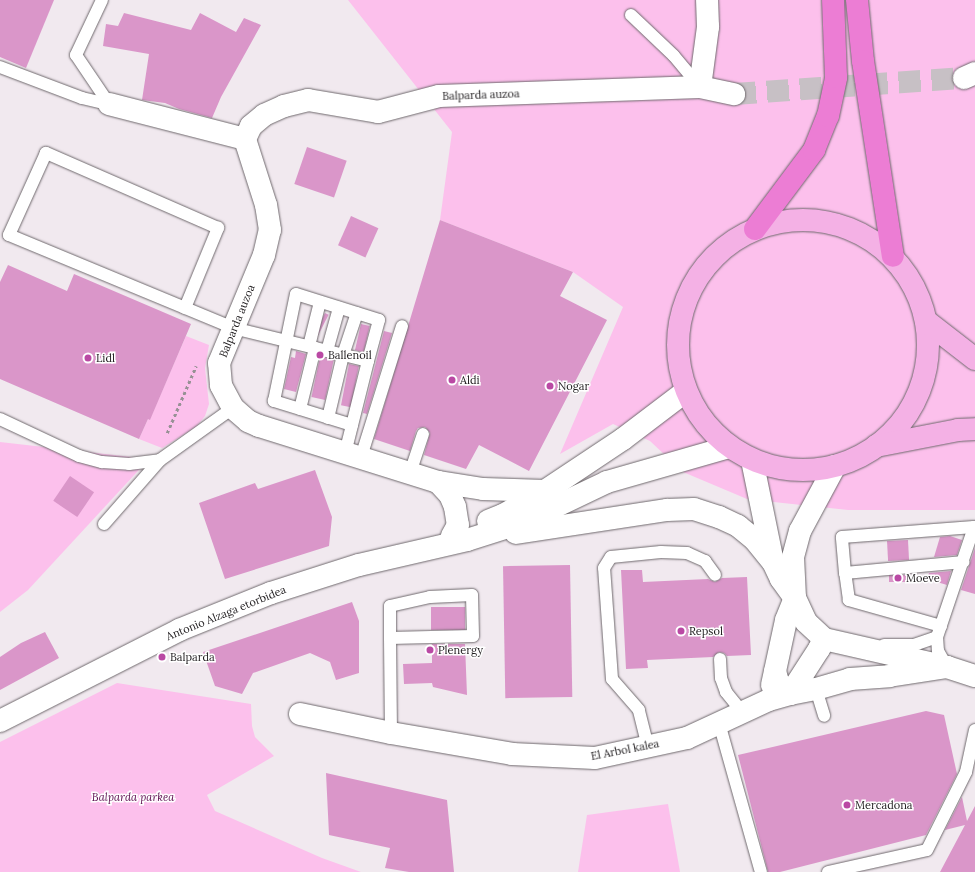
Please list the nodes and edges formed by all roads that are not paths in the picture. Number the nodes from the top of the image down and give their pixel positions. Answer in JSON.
{"nodes":[{"id":1,"x":102,"y":0,"type":"edge"},
{"id":2,"x":707,"y":0,"type":"edge"},
{"id":3,"x":833,"y":0,"type":"edge"},
{"id":4,"x":857,"y":0,"type":"edge"},
{"id":5,"x":631,"y":15,"type":"dead end"},
{"id":6,"x":0,"y":67,"type":"edge"},
{"id":7,"x":700,"y":87,"type":"junction"},
{"id":8,"x":734,"y":94,"type":"tunnel mouth"},
{"id":9,"x":109,"y":104,"type":"junction"},
{"id":10,"x":245,"y":139,"type":"junction"},
{"id":11,"x":754,"y":229,"type":"junction"},
{"id":12,"x":893,"y":256,"type":"junction"},
{"id":13,"x":320,"y":302,"type":"junction"},
{"id":14,"x":185,"y":308,"type":"junction"},
{"id":15,"x":339,"y":308,"type":"junction"},
{"id":16,"x":357,"y":313,"type":"junction"},
{"id":17,"x":926,"y":321,"type":"junction"},
{"id":18,"x":402,"y":326,"type":"dead end"},
{"id":19,"x":233,"y":328,"type":"junction"},
{"id":20,"x":288,"y":341,"type":"junction"},
{"id":21,"x":312,"y":347,"type":"junction"},
{"id":22,"x":327,"y":351,"type":"junction"},
{"id":23,"x":343,"y":355,"type":"junction"},
{"id":24,"x":975,"y":359,"type":"edge"},
{"id":25,"x":368,"y":361,"type":"junction"},
{"id":26,"x":686,"y":391,"type":"junction"},
{"id":27,"x":233,"y":408,"type":"junction"},
{"id":28,"x":300,"y":409,"type":"junction"},
{"id":29,"x":328,"y":418,"type":"junction"},
{"id":30,"x":0,"y":419,"type":"edge"},
{"id":31,"x":352,"y":425,"type":"junction"},
{"id":32,"x":967,"y":429,"type":"edge"},
{"id":33,"x":423,"y":434,"type":"dead end"},
{"id":34,"x":876,"y":446,"type":"junction"},
{"id":35,"x":729,"y":447,"type":"junction"},
{"id":36,"x":353,"y":455,"type":"junction"},
{"id":37,"x":158,"y":460,"type":"junction"},
{"id":38,"x":752,"y":460,"type":"junction"},
{"id":39,"x":835,"y":466,"type":"junction"},
{"id":40,"x":410,"y":473,"type":"junction"},
{"id":41,"x":438,"y":482,"type":"junction"},
{"id":42,"x":484,"y":489,"type":"junction"},
{"id":43,"x":546,"y":491,"type":"junction"},
{"id":44,"x":455,"y":507,"type":"junction"},
{"id":45,"x":104,"y":524,"type":"dead end"},
{"id":46,"x":974,"y":527,"type":"edge"},
{"id":47,"x":460,"y":538,"type":"junction"},
{"id":48,"x":773,"y":562,"type":"junction"},
{"id":49,"x":962,"y":562,"type":"junction"},
{"id":50,"x":845,"y":573,"type":"junction"},
{"id":51,"x":715,"y":575,"type":"dead end"},
{"id":52,"x":795,"y":598,"type":"junction"},
{"id":53,"x":939,"y":632,"type":"junction"},
{"id":54,"x":390,"y":638,"type":"junction"},
{"id":55,"x":824,"y":639,"type":"junction"},
{"id":56,"x":720,"y":659,"type":"dead end"},
{"id":57,"x":947,"y":667,"type":"junction"},
{"id":58,"x":775,"y":671,"type":"junction"},
{"id":59,"x":975,"y":676,"type":"edge"},
{"id":60,"x":816,"y":689,"type":"junction"},
{"id":61,"x":790,"y":694,"type":"junction"},
{"id":62,"x":769,"y":700,"type":"junction"},
{"id":63,"x":742,"y":712,"type":"junction"},
{"id":64,"x":300,"y":714,"type":"dead end"},
{"id":65,"x":824,"y":716,"type":"dead end"},
{"id":66,"x":0,"y":721,"type":"edge"},
{"id":67,"x":719,"y":723,"type":"junction"},
{"id":68,"x":975,"y":730,"type":"edge"},
{"id":69,"x":391,"y":733,"type":"junction"},
{"id":70,"x":648,"y":747,"type":"junction"},
{"id":71,"x":761,"y":872,"type":"edge"},
{"id":72,"x":828,"y":872,"type":"edge"}],
"edges":[{"from":1,"to":9,"type":"lane"},
{"from":2,"to":7,"type":"street"},
{"from":3,"to":11,"type":"highway"},
{"from":4,"to":12,"type":"highway"},
{"from":5,"to":7,"type":"lane"},
{"from":6,"to":9,"type":"lane"},
{"from":7,"to":8,"type":"street","name":"Balparda auzoa"},
{"from":7,"to":10,"type":"street","name":"Balparda auzoa"},
{"from":9,"to":10,"type":"street"},
{"from":10,"to":19,"type":"street","name":"Balparda auzoa"},
{"from":11,"to":12,"type":"main road"},
{"from":11,"to":26,"type":"main road"},
{"from":12,"to":17,"type":"main road"},
{"from":13,"to":15,"type":"lane"},
{"from":13,"to":20,"type":"lane"},
{"from":13,"to":21,"type":"lane"},
{"from":14,"to":14,"type":"lane"},
{"from":14,"to":19,"type":"lane"},
{"from":15,"to":16,"type":"lane"},
{"from":15,"to":22,"type":"lane"},
{"from":16,"to":23,"type":"lane"},
{"from":16,"to":25,"type":"lane"},
{"from":17,"to":24,"type":"main road"},
{"from":17,"to":34,"type":"main road"},
{"from":18,"to":36,"type":"lane"},
{"from":19,"to":20,"type":"lane"},
{"from":19,"to":27,"type":"street","name":"Balparda auzoa"},
{"from":20,"to":21,"type":"lane"},
{"from":20,"to":28,"type":"lane"},
{"from":21,"to":22,"type":"lane"},
{"from":21,"to":28,"type":"lane"},
{"from":22,"to":23,"type":"lane"},
{"from":23,"to":25,"type":"lane"},
{"from":23,"to":29,"type":"lane"},
{"from":25,"to":31,"type":"lane"},
{"from":26,"to":35,"type":"main road"},
{"from":26,"to":43,"type":"street"},
{"from":27,"to":36,"type":"street","name":"Balparda auzoa"},
{"from":27,"to":37,"type":"lane"},
{"from":28,"to":29,"type":"lane"},
{"from":29,"to":31,"type":"lane"},
{"from":30,"to":37,"type":"lane"},
{"from":31,"to":36,"type":"lane"},
{"from":32,"to":34,"type":"main road"},
{"from":33,"to":40,"type":"lane"},
{"from":34,"to":39,"type":"main road"},
{"from":35,"to":38,"type":"main road"},
{"from":35,"to":47,"type":"street"},
{"from":36,"to":40,"type":"street","name":"Balparda auzoa"},
{"from":37,"to":45,"type":"lane"},
{"from":38,"to":39,"type":"main road"},
{"from":38,"to":48,"type":"street"},
{"from":39,"to":52,"type":"street"},
{"from":40,"to":41,"type":"street","name":"Balparda auzoa"},
{"from":41,"to":42,"type":"street","name":"Balparda auzoa"},
{"from":41,"to":44,"type":"street"},
{"from":42,"to":43,"type":"street","name":"Balparda auzoa"},
{"from":42,"to":44,"type":"street"},
{"from":43,"to":47,"type":"street"},
{"from":44,"to":47,"type":"street"},
{"from":46,"to":49,"type":"lane"},
{"from":46,"to":50,"type":"lane"},
{"from":47,"to":48,"type":"street"},
{"from":47,"to":66,"type":"street","name":"Antonio Alzaga etorbidea"},
{"from":48,"to":52,"type":"street"},
{"from":49,"to":50,"type":"lane"},
{"from":49,"to":53,"type":"lane"},
{"from":50,"to":53,"type":"lane"},
{"from":51,"to":70,"type":"lane"},
{"from":52,"to":55,"type":"street"},
{"from":52,"to":58,"type":"street"},
{"from":53,"to":55,"type":"lane"},
{"from":53,"to":57,"type":"lane"},
{"from":54,"to":54,"type":"lane"},
{"from":54,"to":69,"type":"lane"},
{"from":55,"to":57,"type":"street"},
{"from":55,"to":61,"type":"street"},
{"from":56,"to":63,"type":"lane"},
{"from":57,"to":59,"type":"street"},
{"from":57,"to":60,"type":"street"},
{"from":58,"to":61,"type":"street"},
{"from":58,"to":62,"type":"street"},
{"from":60,"to":61,"type":"street"},
{"from":60,"to":65,"type":"lane"},
{"from":61,"to":62,"type":"street","name":"El Arbol kalea"},
{"from":62,"to":63,"type":"street","name":"El Arbol kalea"},
{"from":63,"to":67,"type":"street","name":"El Arbol kalea"},
{"from":64,"to":69,"type":"street","name":"El Arbol kalea"},
{"from":67,"to":70,"type":"street","name":"El Arbol kalea"},
{"from":67,"to":71,"type":"lane"},
{"from":68,"to":72,"type":"lane"},
{"from":69,"to":70,"type":"street","name":"El Arbol kalea"}]}
